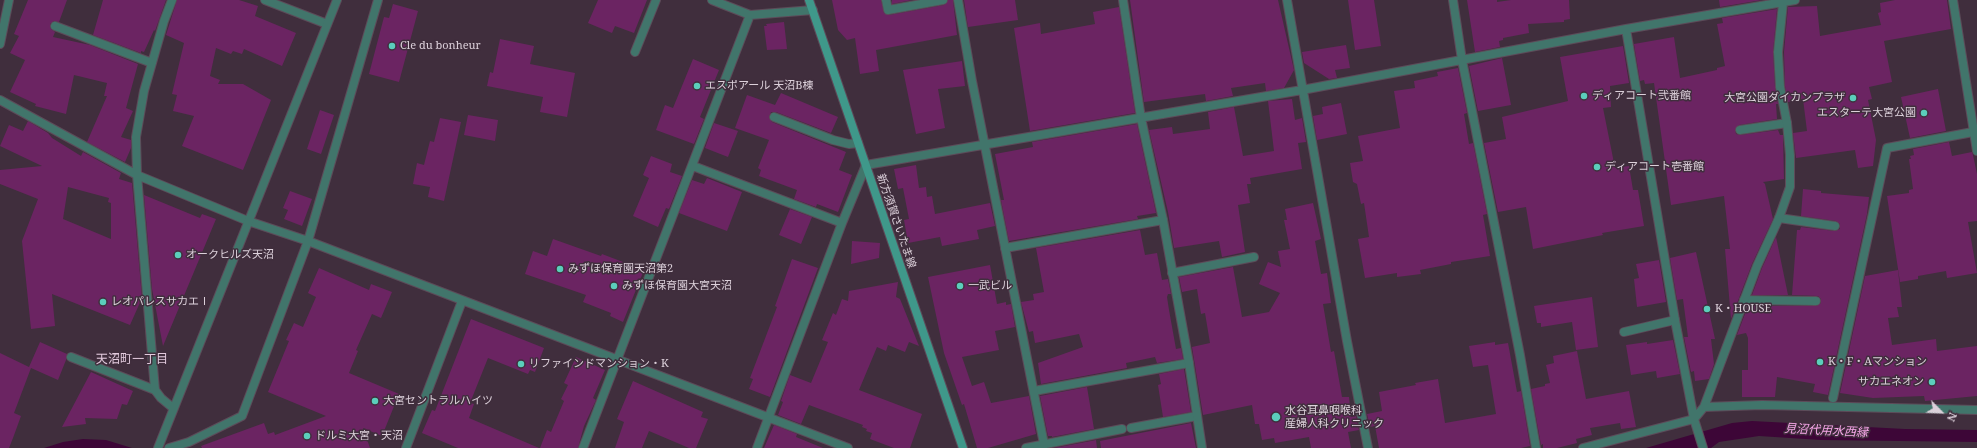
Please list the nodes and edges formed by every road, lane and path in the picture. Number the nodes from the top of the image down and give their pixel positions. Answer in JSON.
{"nodes":[{"id":1,"x":8,"y":0,"type":"edge"},
{"id":2,"x":172,"y":0,"type":"edge"},
{"id":3,"x":265,"y":0,"type":"edge"},
{"id":4,"x":337,"y":0,"type":"edge"},
{"id":5,"x":378,"y":0,"type":"edge"},
{"id":6,"x":656,"y":0,"type":"edge"},
{"id":7,"x":712,"y":0,"type":"edge"},
{"id":8,"x":809,"y":0,"type":"edge"},
{"id":9,"x":886,"y":0,"type":"edge"},
{"id":10,"x":943,"y":0,"type":"edge"},
{"id":11,"x":958,"y":0,"type":"edge"},
{"id":12,"x":1123,"y":0,"type":"edge"},
{"id":13,"x":1287,"y":0,"type":"edge"},
{"id":14,"x":1453,"y":0,"type":"edge"},
{"id":15,"x":1953,"y":0,"type":"edge"},
{"id":16,"x":1790,"y":1,"type":"edge"},
{"id":17,"x":813,"y":10,"type":"junction"},
{"id":18,"x":750,"y":15,"type":"junction"},
{"id":19,"x":327,"y":24,"type":"junction"},
{"id":20,"x":55,"y":26,"type":"dead end"},
{"id":21,"x":1626,"y":28,"type":"junction"},
{"id":22,"x":0,"y":44,"type":"edge"},
{"id":23,"x":635,"y":52,"type":"dead end"},
{"id":24,"x":1462,"y":60,"type":"junction"},
{"id":25,"x":152,"y":63,"type":"junction"},
{"id":26,"x":1302,"y":90,"type":"junction"},
{"id":27,"x":0,"y":100,"type":"edge"},
{"id":28,"x":774,"y":117,"type":"dead end"},
{"id":29,"x":1141,"y":118,"type":"junction"},
{"id":30,"x":1787,"y":123,"type":"junction"},
{"id":31,"x":1740,"y":130,"type":"dead end"},
{"id":32,"x":1973,"y":132,"type":"junction"},
{"id":33,"x":858,"y":143,"type":"junction"},
{"id":34,"x":985,"y":144,"type":"junction"},
{"id":35,"x":1977,"y":151,"type":"edge"},
{"id":36,"x":866,"y":165,"type":"junction"},
{"id":37,"x":693,"y":166,"type":"junction"},
{"id":38,"x":137,"y":176,"type":"junction"},
{"id":39,"x":1779,"y":218,"type":"junction"},
{"id":40,"x":1163,"y":220,"type":"junction"},
{"id":41,"x":248,"y":221,"type":"junction"},
{"id":42,"x":842,"y":223,"type":"junction"},
{"id":43,"x":1835,"y":226,"type":"dead end"},
{"id":44,"x":308,"y":241,"type":"junction"},
{"id":45,"x":1005,"y":248,"type":"junction"},
{"id":46,"x":1254,"y":257,"type":"dead end"},
{"id":47,"x":1172,"y":273,"type":"junction"},
{"id":48,"x":1744,"y":300,"type":"junction"},
{"id":49,"x":1816,"y":300,"type":"dead end"},
{"id":50,"x":462,"y":301,"type":"junction"},
{"id":51,"x":1675,"y":320,"type":"junction"},
{"id":52,"x":1624,"y":332,"type":"dead end"},
{"id":53,"x":71,"y":357,"type":"dead end"},
{"id":54,"x":616,"y":359,"type":"junction"},
{"id":55,"x":1189,"y":363,"type":"junction"},
{"id":56,"x":155,"y":390,"type":"junction"},
{"id":57,"x":1034,"y":391,"type":"junction"},
{"id":58,"x":1833,"y":398,"type":"dead end"},
{"id":59,"x":1704,"y":407,"type":"junction"},
{"id":60,"x":173,"y":408,"type":"junction"},
{"id":61,"x":1977,"y":410,"type":"edge"},
{"id":62,"x":1197,"y":416,"type":"junction"},
{"id":63,"x":768,"y":418,"type":"junction"},
{"id":64,"x":1694,"y":419,"type":"junction"},
{"id":65,"x":1131,"y":428,"type":"dead end"},
{"id":66,"x":1122,"y":429,"type":"dead end"},
{"id":67,"x":1044,"y":444,"type":"junction"},
{"id":68,"x":158,"y":448,"type":"edge"},
{"id":69,"x":170,"y":448,"type":"edge"},
{"id":70,"x":406,"y":448,"type":"edge"},
{"id":71,"x":583,"y":448,"type":"edge"},
{"id":72,"x":757,"y":448,"type":"edge"},
{"id":73,"x":848,"y":448,"type":"edge"},
{"id":74,"x":963,"y":448,"type":"edge"},
{"id":75,"x":1026,"y":448,"type":"edge"},
{"id":76,"x":1202,"y":448,"type":"edge"},
{"id":77,"x":1368,"y":448,"type":"edge"},
{"id":78,"x":1536,"y":448,"type":"edge"},
{"id":79,"x":1584,"y":448,"type":"edge"},
{"id":80,"x":1703,"y":448,"type":"edge"}],
"edges":[{"from":1,"to":22,"type":"street"},
{"from":2,"to":25,"type":"street"},
{"from":3,"to":19,"type":"street"},
{"from":4,"to":19,"type":"street"},
{"from":5,"to":44,"type":"street"},
{"from":6,"to":23,"type":"street"},
{"from":7,"to":18,"type":"street"},
{"from":8,"to":17,"type":"main road","name":"新方須賀さいたま線"},
{"from":9,"to":10,"type":"street"},
{"from":11,"to":34,"type":"street"},
{"from":12,"to":29,"type":"street"},
{"from":13,"to":26,"type":"street"},
{"from":14,"to":24,"type":"street"},
{"from":15,"to":32,"type":"street"},
{"from":16,"to":21,"type":"street"},
{"from":16,"to":30,"type":"street"},
{"from":17,"to":18,"type":"street"},
{"from":17,"to":33,"type":"main road","name":"新方須賀さいたま線"},
{"from":18,"to":37,"type":"street"},
{"from":19,"to":41,"type":"street"},
{"from":20,"to":25,"type":"street"},
{"from":21,"to":24,"type":"street"},
{"from":21,"to":51,"type":"street"},
{"from":24,"to":26,"type":"street"},
{"from":24,"to":78,"type":"street"},
{"from":25,"to":38,"type":"street"},
{"from":26,"to":29,"type":"street"},
{"from":26,"to":77,"type":"street"},
{"from":27,"to":38,"type":"street"},
{"from":28,"to":33,"type":"street"},
{"from":29,"to":34,"type":"street"},
{"from":29,"to":40,"type":"street"},
{"from":30,"to":31,"type":"street"},
{"from":30,"to":39,"type":"street"},
{"from":32,"to":35,"type":"street"},
{"from":32,"to":58,"type":"street"},
{"from":33,"to":36,"type":"main road","name":"新方須賀さいたま線"},
{"from":34,"to":36,"type":"street"},
{"from":34,"to":45,"type":"street"},
{"from":36,"to":42,"type":"street"},
{"from":36,"to":74,"type":"main road","name":"新方須賀さいたま線"},
{"from":37,"to":42,"type":"street"},
{"from":37,"to":54,"type":"street"},
{"from":38,"to":41,"type":"street"},
{"from":38,"to":56,"type":"street"},
{"from":39,"to":43,"type":"street"},
{"from":39,"to":48,"type":"street"},
{"from":40,"to":45,"type":"street"},
{"from":40,"to":47,"type":"street"},
{"from":41,"to":44,"type":"street"},
{"from":41,"to":60,"type":"street"},
{"from":42,"to":63,"type":"street"},
{"from":44,"to":50,"type":"street"},
{"from":44,"to":69,"type":"street"},
{"from":45,"to":57,"type":"street"},
{"from":46,"to":47,"type":"street"},
{"from":47,"to":55,"type":"street"},
{"from":48,"to":49,"type":"street"},
{"from":48,"to":59,"type":"street"},
{"from":50,"to":54,"type":"street"},
{"from":50,"to":70,"type":"street"},
{"from":51,"to":52,"type":"street"},
{"from":51,"to":64,"type":"street"},
{"from":53,"to":56,"type":"street"},
{"from":54,"to":63,"type":"street"},
{"from":54,"to":71,"type":"street"},
{"from":55,"to":57,"type":"street"},
{"from":55,"to":62,"type":"street"},
{"from":56,"to":60,"type":"street"},
{"from":57,"to":67,"type":"street"},
{"from":59,"to":61,"type":"street"},
{"from":59,"to":64,"type":"street"},
{"from":60,"to":68,"type":"street"},
{"from":62,"to":65,"type":"street"},
{"from":62,"to":76,"type":"street"},
{"from":63,"to":72,"type":"street"},
{"from":63,"to":73,"type":"street"},
{"from":64,"to":79,"type":"street"},
{"from":64,"to":80,"type":"street"},
{"from":66,"to":67,"type":"street"},
{"from":67,"to":75,"type":"street"}]}
